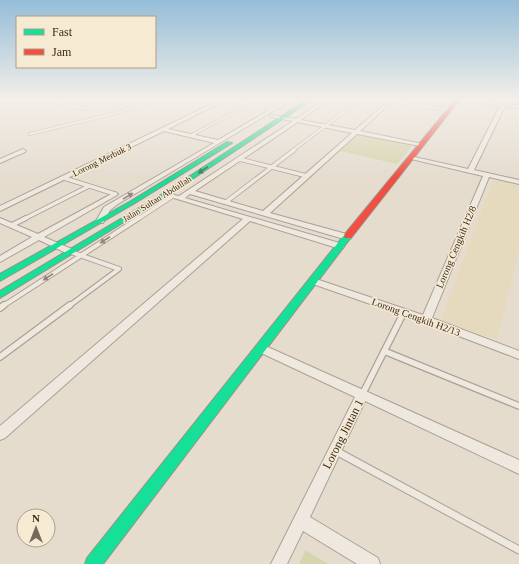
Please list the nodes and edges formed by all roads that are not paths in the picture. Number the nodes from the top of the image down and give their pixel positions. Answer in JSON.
{"nodes":[{"id":1,"x":66,"y":125,"type":"edge"},
{"id":2,"x":170,"y":125,"type":"edge"},
{"id":3,"x":210,"y":125,"type":"edge"},
{"id":4,"x":249,"y":125,"type":"edge"},
{"id":5,"x":253,"y":125,"type":"edge"},
{"id":6,"x":270,"y":125,"type":"edge"},
{"id":7,"x":290,"y":125,"type":"edge"},
{"id":8,"x":322,"y":125,"type":"edge"},
{"id":9,"x":364,"y":125,"type":"edge"},
{"id":10,"x":435,"y":125,"type":"edge"},
{"id":11,"x":492,"y":125,"type":"edge"},
{"id":12,"x":325,"y":126,"type":"junction"},
{"id":13,"x":163,"y":129,"type":"junction"},
{"id":14,"x":356,"y":132,"type":"junction"},
{"id":15,"x":30,"y":134,"type":"dead end"},
{"id":16,"x":190,"y":136,"type":"junction"},
{"id":17,"x":218,"y":142,"type":"junction"},
{"id":18,"x":420,"y":144,"type":"junction"},
{"id":19,"x":24,"y":151,"type":"dead end"},
{"id":20,"x":225,"y":156,"type":"junction"},
{"id":21,"x":410,"y":158,"type":"junction"},
{"id":22,"x":239,"y":159,"type":"junction"},
{"id":23,"x":0,"y":161,"type":"edge"},
{"id":24,"x":272,"y":167,"type":"junction"},
{"id":25,"x":470,"y":171,"type":"junction"},
{"id":26,"x":487,"y":175,"type":"junction"},
{"id":27,"x":307,"y":176,"type":"junction"},
{"id":28,"x":64,"y":178,"type":"junction"},
{"id":29,"x":519,"y":182,"type":"edge"},
{"id":30,"x":89,"y":186,"type":"junction"},
{"id":31,"x":190,"y":192,"type":"junction"},
{"id":32,"x":115,"y":194,"type":"joint"},
{"id":33,"x":173,"y":196,"type":"junction"},
{"id":34,"x":226,"y":202,"type":"junction"},
{"id":35,"x":0,"y":210,"type":"edge"},
{"id":36,"x":265,"y":214,"type":"junction"},
{"id":37,"x":248,"y":219,"type":"junction"},
{"id":38,"x":0,"y":220,"type":"edge"},
{"id":39,"x":100,"y":220,"type":"junction"},
{"id":40,"x":12,"y":225,"type":"junction"},
{"id":41,"x":39,"y":237,"type":"junction"},
{"id":42,"x":347,"y":238,"type":"junction"},
{"id":43,"x":57,"y":245,"type":"junction"},
{"id":44,"x":340,"y":246,"type":"junction"},
{"id":45,"x":71,"y":252,"type":"junction"},
{"id":46,"x":81,"y":256,"type":"junction"},
{"id":47,"x":0,"y":259,"type":"edge"},
{"id":48,"x":0,"y":278,"type":"edge"},
{"id":49,"x":313,"y":281,"type":"junction"},
{"id":50,"x":0,"y":295,"type":"edge"},
{"id":51,"x":0,"y":308,"type":"edge"},
{"id":52,"x":404,"y":312,"type":"junction"},
{"id":53,"x":426,"y":320,"type":"junction"},
{"id":54,"x":261,"y":348,"type":"junction"},
{"id":55,"x":384,"y":351,"type":"junction"},
{"id":56,"x":519,"y":355,"type":"edge"},
{"id":57,"x":0,"y":357,"type":"edge"},
{"id":58,"x":362,"y":395,"type":"junction"},
{"id":59,"x":519,"y":406,"type":"edge"},
{"id":60,"x":0,"y":434,"type":"edge"},
{"id":61,"x":335,"y":451,"type":"junction"},
{"id":62,"x":519,"y":467,"type":"edge"},
{"id":63,"x":300,"y":520,"type":"junction"},
{"id":64,"x":519,"y":550,"type":"edge"},
{"id":65,"x":93,"y":564,"type":"edge"},
{"id":66,"x":279,"y":564,"type":"edge"},
{"id":67,"x":372,"y":564,"type":"edge"}],
"edges":[{"from":1,"to":15,"type":"lane"},
{"from":2,"to":13,"type":"street","name":"Lorong Merbuk 3"},
{"from":3,"to":16,"type":"lane"},
{"from":4,"to":17,"type":"street"},
{"from":5,"to":39,"type":"main road","name":"Jalan Sultan Abdullah"},
{"from":6,"to":20,"type":"main road","name":"Jalan Sultan Abdullah"},
{"from":7,"to":22,"type":"street"},
{"from":8,"to":12,"type":"street"},
{"from":9,"to":14,"type":"street"},
{"from":10,"to":18,"type":"main road"},
{"from":11,"to":25,"type":"street"},
{"from":12,"to":14,"type":"street"},
{"from":12,"to":24,"type":"lane"},
{"from":13,"to":16,"type":"street"},
{"from":13,"to":28,"type":"street","name":"Lorong Merbuk 3"},
{"from":14,"to":18,"type":"street"},
{"from":14,"to":27,"type":"street"},
{"from":16,"to":17,"type":"street"},
{"from":39,"to":17,"type":"street","one_way":true},
{"from":18,"to":21,"type":"main road"},
{"from":19,"to":23,"type":"street"},
{"from":20,"to":22,"type":"street"},
{"from":20,"to":33,"type":"main road","name":"Jalan Sultan Abdullah","one_way":true},
{"from":21,"to":25,"type":"street"},
{"from":21,"to":42,"type":"main road"},
{"from":22,"to":24,"type":"lane"},
{"from":22,"to":31,"type":"street"},
{"from":24,"to":27,"type":"lane"},
{"from":24,"to":34,"type":"lane"},
{"from":25,"to":26,"type":"street"},
{"from":26,"to":29,"type":"street"},
{"from":26,"to":53,"type":"street","name":"Lorong Cengkih H2/8"},
{"from":27,"to":36,"type":"street"},
{"from":28,"to":30,"type":"lane"},
{"from":28,"to":35,"type":"street","name":"Lorong Merbuk 3"},
{"from":30,"to":32,"type":"lane"},
{"from":30,"to":40,"type":"lane"},
{"from":31,"to":33,"type":"street"},
{"from":31,"to":34,"type":"street"},
{"from":32,"to":41,"type":"street"},
{"from":33,"to":37,"type":"street"},
{"from":33,"to":45,"type":"main road","name":"Jalan Sultan Abdullah"},
{"from":33,"to":46,"type":"lane","one_way":true},
{"from":34,"to":36,"type":"street"},
{"from":36,"to":42,"type":"street"},
{"from":37,"to":44,"type":"street"},
{"from":37,"to":60,"type":"street"},
{"from":38,"to":40,"type":"street"},
{"from":39,"to":43,"type":"main road","name":"Jalan Sultan Abdullah"},
{"from":40,"to":41,"type":"street"},
{"from":41,"to":43,"type":"street"},
{"from":41,"to":47,"type":"street"},
{"from":42,"to":44,"type":"main road"},
{"from":43,"to":45,"type":"street"},
{"from":43,"to":48,"type":"main road","name":"Jalan Sultan Abdullah"},
{"from":44,"to":49,"type":"main road"},
{"from":45,"to":46,"type":"lane"},
{"from":45,"to":50,"type":"main road","name":"Jalan Sultan Abdullah"},
{"from":46,"to":51,"type":"lane","one_way":true},
{"from":46,"to":57,"type":"lane"},
{"from":49,"to":52,"type":"street","name":"Lorong Cengkih H2/13"},
{"from":49,"to":54,"type":"main road"},
{"from":52,"to":53,"type":"street","name":"Lorong Cengkih H2/13"},
{"from":52,"to":55,"type":"lane"},
{"from":53,"to":56,"type":"street","name":"Lorong Cengkih H2/13"},
{"from":54,"to":58,"type":"street"},
{"from":54,"to":65,"type":"main road"},
{"from":55,"to":58,"type":"lane"},
{"from":55,"to":59,"type":"lane"},
{"from":58,"to":61,"type":"street","name":"Lorong Jintan 1"},
{"from":58,"to":62,"type":"street","name":"Lorong Jintan 1"},
{"from":61,"to":63,"type":"street","name":"Lorong Jintan 1"},
{"from":61,"to":64,"type":"lane"},
{"from":63,"to":66,"type":"street","name":"Lorong Jintan 1"},
{"from":63,"to":67,"type":"street"}]}
